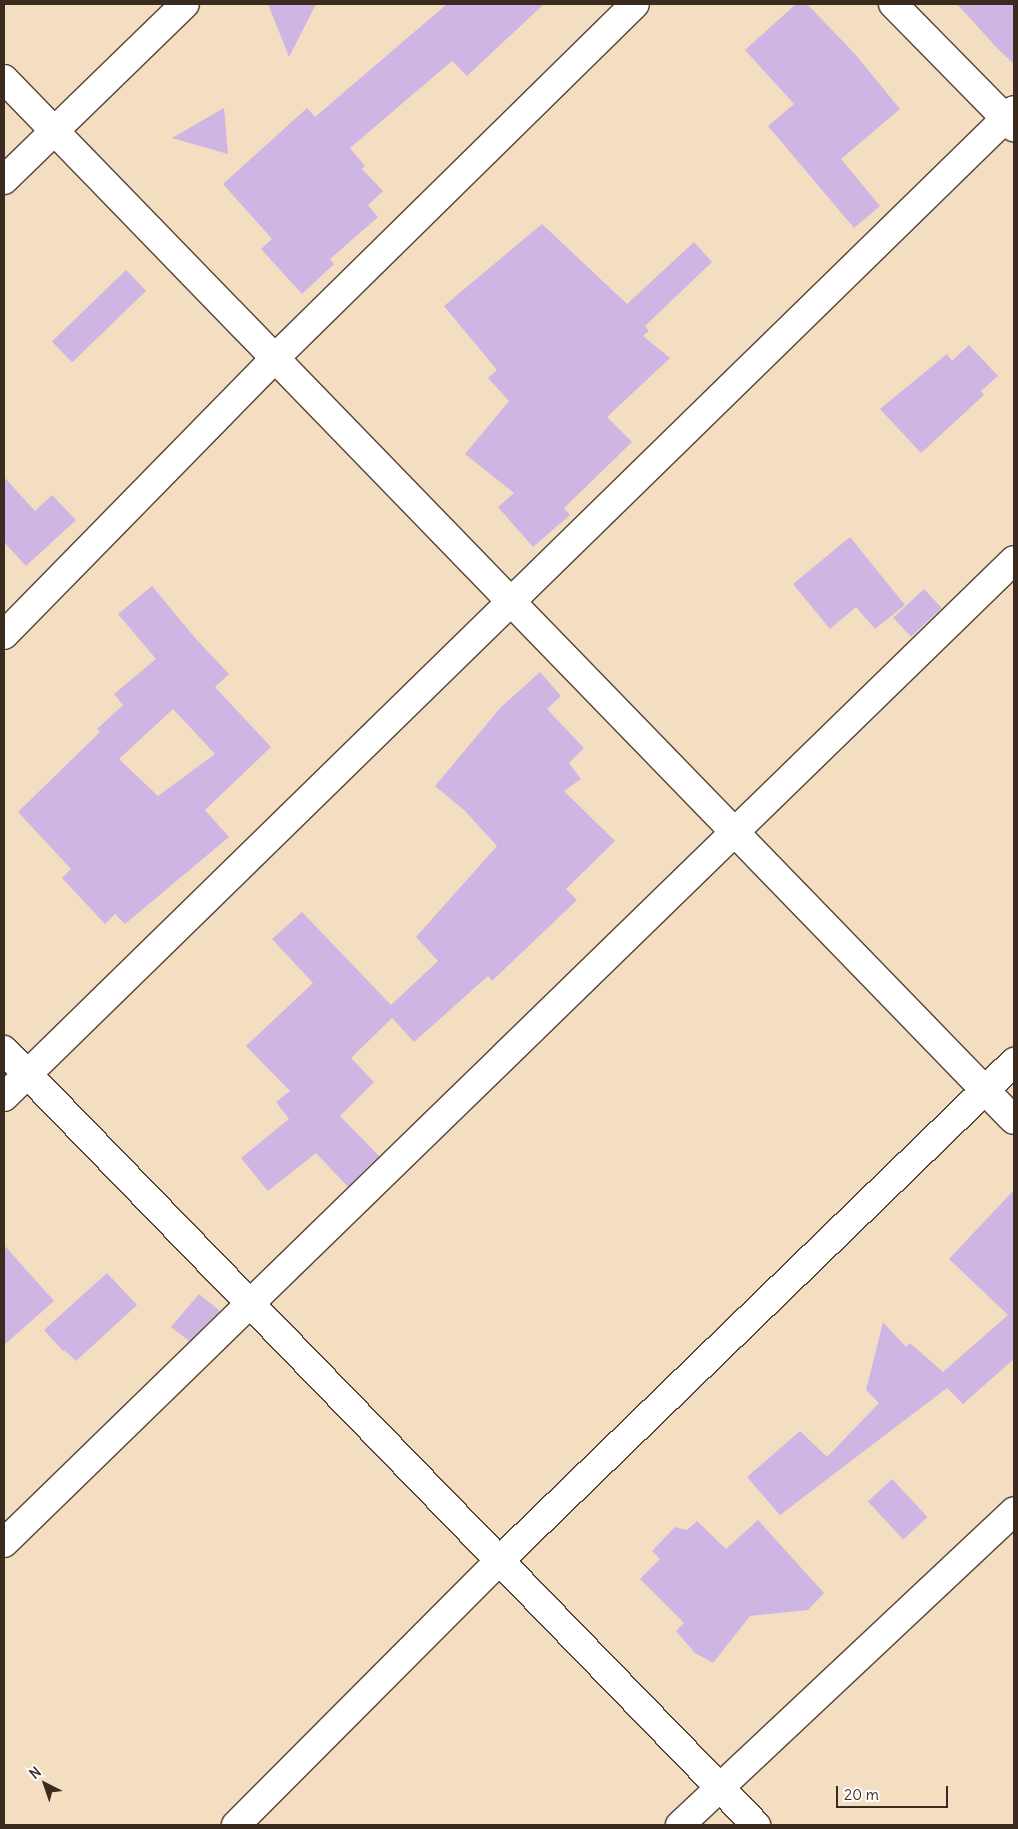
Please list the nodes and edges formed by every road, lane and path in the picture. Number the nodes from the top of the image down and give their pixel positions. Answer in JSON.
{"nodes":[{"id":1,"x":185,"y":4,"type":"edge"},
{"id":2,"x":635,"y":4,"type":"edge"},
{"id":3,"x":893,"y":4,"type":"edge"},
{"id":4,"x":4,"y":79,"type":"edge"},
{"id":5,"x":1011,"y":119,"type":"edge"},
{"id":6,"x":55,"y":132,"type":"junction"},
{"id":7,"x":4,"y":180,"type":"edge"},
{"id":8,"x":274,"y":359,"type":"junction"},
{"id":9,"x":1014,"y":560,"type":"edge"},
{"id":10,"x":512,"y":602,"type":"junction"},
{"id":11,"x":4,"y":636,"type":"edge"},
{"id":12,"x":735,"y":832,"type":"junction"},
{"id":13,"x":4,"y":1050,"type":"edge"},
{"id":14,"x":1014,"y":1062,"type":"edge"},
{"id":15,"x":26,"y":1074,"type":"junction"},
{"id":16,"x":986,"y":1090,"type":"junction"},
{"id":17,"x":4,"y":1097,"type":"edge"},
{"id":18,"x":1014,"y":1120,"type":"edge"},
{"id":19,"x":250,"y":1304,"type":"junction"},
{"id":20,"x":1014,"y":1510,"type":"edge"},
{"id":21,"x":4,"y":1543,"type":"edge"},
{"id":22,"x":500,"y":1560,"type":"junction"},
{"id":23,"x":719,"y":1788,"type":"junction"},
{"id":24,"x":236,"y":1825,"type":"edge"},
{"id":25,"x":680,"y":1825,"type":"edge"},
{"id":26,"x":756,"y":1825,"type":"edge"}],
"edges":[{"from":1,"to":6,"type":"street"},
{"from":2,"to":8,"type":"street"},
{"from":3,"to":5,"type":"street"},
{"from":4,"to":6,"type":"street"},
{"from":5,"to":10,"type":"street"},
{"from":6,"to":7,"type":"street"},
{"from":6,"to":8,"type":"street"},
{"from":8,"to":10,"type":"street"},
{"from":8,"to":11,"type":"street"},
{"from":9,"to":12,"type":"street"},
{"from":10,"to":12,"type":"street"},
{"from":10,"to":15,"type":"street"},
{"from":12,"to":16,"type":"street"},
{"from":12,"to":19,"type":"street"},
{"from":13,"to":15,"type":"street"},
{"from":14,"to":16,"type":"street"},
{"from":15,"to":17,"type":"street"},
{"from":15,"to":19,"type":"street"},
{"from":16,"to":18,"type":"street"},
{"from":16,"to":22,"type":"street"},
{"from":19,"to":21,"type":"street"},
{"from":19,"to":22,"type":"street"},
{"from":20,"to":23,"type":"street"},
{"from":22,"to":23,"type":"street"},
{"from":22,"to":24,"type":"street"},
{"from":23,"to":25,"type":"street"},
{"from":23,"to":26,"type":"street"}]}
